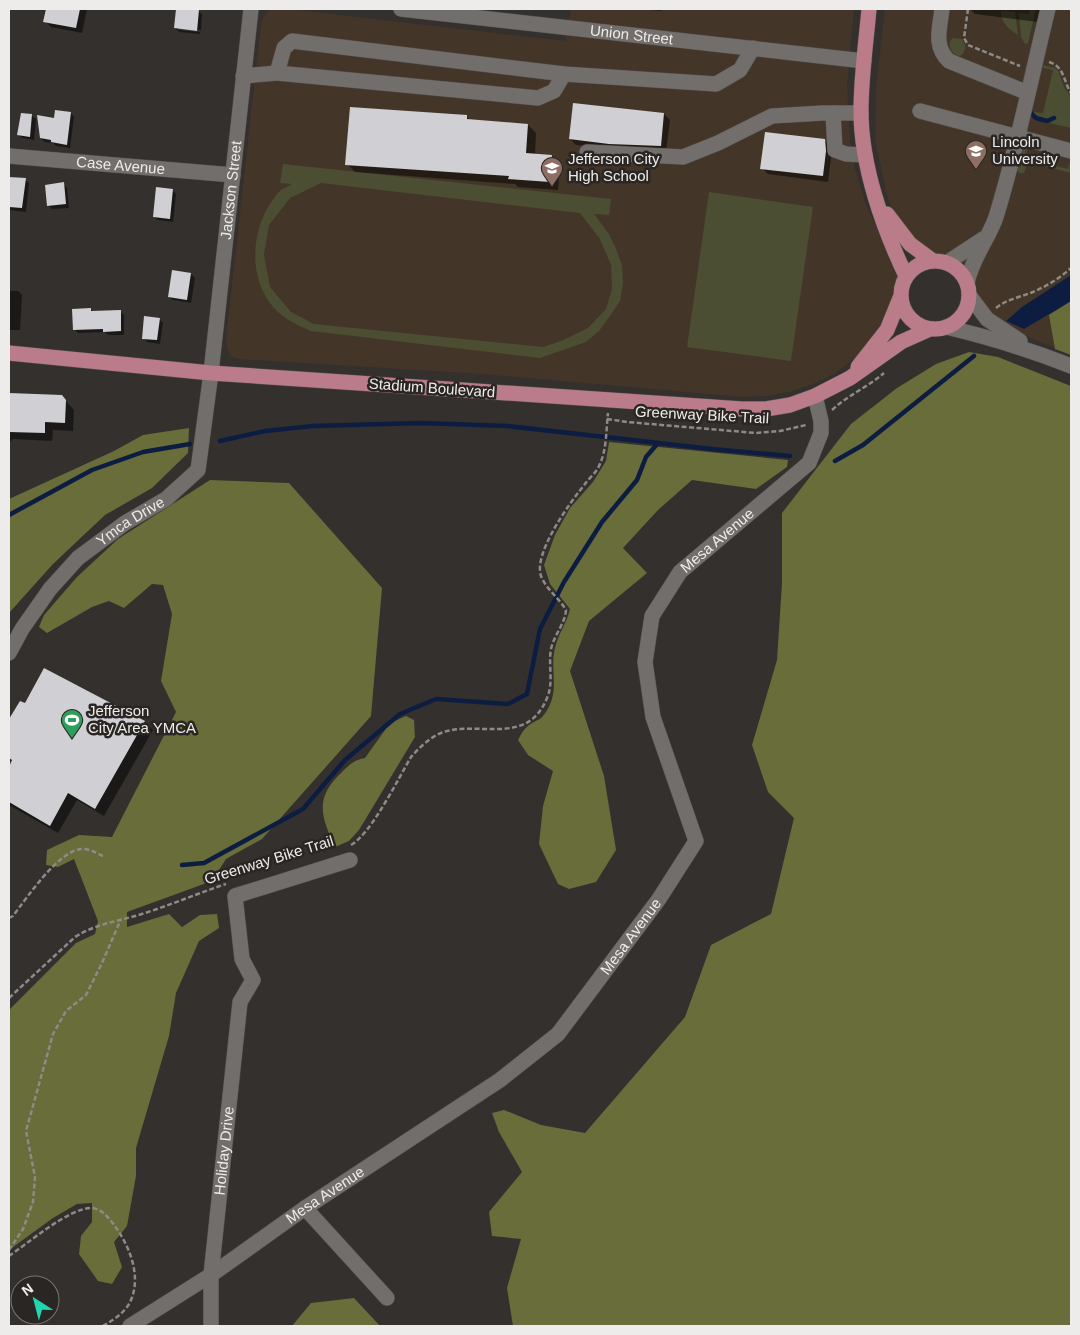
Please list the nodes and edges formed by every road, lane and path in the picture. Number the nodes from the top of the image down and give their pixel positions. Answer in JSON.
{"nodes":[{"id":1,"x":251,"y":9,"type":"edge"},
{"id":2,"x":401,"y":9,"type":"edge"},
{"id":3,"x":869,"y":9,"type":"edge"},
{"id":4,"x":942,"y":9,"type":"edge"},
{"id":5,"x":968,"y":9,"type":"edge"},
{"id":6,"x":1048,"y":9,"type":"edge"},
{"id":7,"x":753,"y":48,"type":"junction"},
{"id":8,"x":1036,"y":59,"type":"junction"},
{"id":9,"x":864,"y":61,"type":"junction"},
{"id":10,"x":1019,"y":65,"type":"dead end"},
{"id":11,"x":277,"y":72,"type":"junction"},
{"id":12,"x":564,"y":74,"type":"junction"},
{"id":13,"x":244,"y":76,"type":"junction"},
{"id":14,"x":1028,"y":92,"type":"junction"},
{"id":15,"x":1071,"y":93,"type":"edge"},
{"id":16,"x":920,"y":111,"type":"dead end"},
{"id":17,"x":833,"y":113,"type":"junction"},
{"id":18,"x":861,"y":113,"type":"junction"},
{"id":19,"x":1017,"y":137,"type":"junction"},
{"id":20,"x":1071,"y":151,"type":"edge"},
{"id":21,"x":587,"y":152,"type":"dead end"},
{"id":22,"x":865,"y":155,"type":"junction"},
{"id":23,"x":9,"y":156,"type":"edge"},
{"id":24,"x":233,"y":175,"type":"junction"},
{"id":25,"x":876,"y":199,"type":"junction"},
{"id":26,"x":986,"y":237,"type":"junction"},
{"id":27,"x":933,"y":260,"type":"junction"},
{"id":28,"x":948,"y":262,"type":"junction"},
{"id":29,"x":1071,"y":268,"type":"edge"},
{"id":30,"x":906,"y":276,"type":"junction"},
{"id":31,"x":968,"y":289,"type":"junction"},
{"id":32,"x":900,"y":298,"type":"junction"},
{"id":33,"x":992,"y":312,"type":"dead end"},
{"id":34,"x":946,"y":327,"type":"junction"},
{"id":35,"x":930,"y":329,"type":"junction"},
{"id":36,"x":1036,"y":352,"type":"junction"},
{"id":37,"x":9,"y":353,"type":"edge"},
{"id":38,"x":1071,"y":366,"type":"edge"},
{"id":39,"x":888,"y":370,"type":"dead end"},
{"id":40,"x":211,"y":373,"type":"junction"},
{"id":41,"x":850,"y":378,"type":"junction"},
{"id":42,"x":815,"y":396,"type":"junction"},
{"id":43,"x":821,"y":421,"type":"junction"},
{"id":44,"x":9,"y":653,"type":"edge"},
{"id":45,"x":349,"y":853,"type":"joint"},
{"id":46,"x":105,"y":857,"type":"dead end"},
{"id":47,"x":233,"y":882,"type":"dead end"},
{"id":48,"x":9,"y":918,"type":"edge"},
{"id":49,"x":121,"y":919,"type":"junction"},
{"id":50,"x":9,"y":998,"type":"edge"},
{"id":51,"x":305,"y":1208,"type":"junction"},
{"id":52,"x":9,"y":1250,"type":"edge"},
{"id":53,"x":9,"y":1256,"type":"edge"},
{"id":54,"x":211,"y":1275,"type":"junction"},
{"id":55,"x":387,"y":1298,"type":"dead end"},
{"id":56,"x":103,"y":1326,"type":"edge"},
{"id":57,"x":130,"y":1326,"type":"edge"},
{"id":58,"x":211,"y":1326,"type":"edge"}],
"edges":[{"from":1,"to":13,"type":"street","name":"Jackson Street"},
{"from":2,"to":7,"type":"street","name":"Union Street"},
{"from":3,"to":9,"type":"main road"},
{"from":4,"to":14,"type":"street"},
{"from":5,"to":10,"type":"path"},
{"from":6,"to":8,"type":"street"},
{"from":7,"to":9,"type":"street","name":"Union Street"},
{"from":7,"to":12,"type":"street"},
{"from":8,"to":14,"type":"street"},
{"from":8,"to":15,"type":"path"},
{"from":9,"to":18,"type":"main road"},
{"from":11,"to":12,"type":"street"},
{"from":11,"to":12,"type":"street"},
{"from":11,"to":13,"type":"street"},
{"from":13,"to":24,"type":"street","name":"Jackson Street"},
{"from":14,"to":19,"type":"street"},
{"from":16,"to":19,"type":"street"},
{"from":17,"to":18,"type":"street"},
{"from":17,"to":21,"type":"street"},
{"from":17,"to":22,"type":"street"},
{"from":18,"to":22,"type":"main road"},
{"from":19,"to":20,"type":"street"},
{"from":19,"to":26,"type":"street"},
{"from":22,"to":25,"type":"main road"},
{"from":23,"to":24,"type":"street","name":"Case Avenue"},
{"from":24,"to":40,"type":"street","name":"Jackson Street"},
{"from":25,"to":27,"type":"main road"},
{"from":25,"to":30,"type":"main road"},
{"from":26,"to":28,"type":"street"},
{"from":26,"to":31,"type":"street"},
{"from":27,"to":28,"type":"main road"},
{"from":27,"to":30,"type":"main road"},
{"from":28,"to":31,"type":"main road"},
{"from":29,"to":33,"type":"path"},
{"from":30,"to":32,"type":"main road"},
{"from":31,"to":34,"type":"main road"},
{"from":31,"to":36,"type":"street"},
{"from":32,"to":35,"type":"main road"},
{"from":32,"to":41,"type":"main road","name":"Stadium Boulevard"},
{"from":34,"to":35,"type":"main road"},
{"from":34,"to":36,"type":"street"},
{"from":35,"to":41,"type":"main road","name":"Stadium Boulevard"},
{"from":36,"to":38,"type":"street"},
{"from":37,"to":40,"type":"main road","name":"Stadium Boulevard"},
{"from":39,"to":43,"type":"path"},
{"from":40,"to":42,"type":"main road","name":"Stadium Boulevard"},
{"from":40,"to":44,"type":"street","name":"Ymca Drive"},
{"from":41,"to":42,"type":"main road","name":"Stadium Boulevard"},
{"from":42,"to":43,"type":"street","name":"Mesa Avenue"},
{"from":43,"to":45,"type":"path","name":"Greenway Bike Trail"},
{"from":43,"to":51,"type":"street","name":"Mesa Avenue"},
{"from":45,"to":54,"type":"street","name":"Holiday Drive"},
{"from":46,"to":48,"type":"path"},
{"from":47,"to":49,"type":"path","name":"Greenway Bike Trail"},
{"from":49,"to":50,"type":"path","name":"Greenway Bike Trail"},
{"from":49,"to":52,"type":"path"},
{"from":51,"to":54,"type":"street","name":"Mesa Avenue"},
{"from":51,"to":55,"type":"street"},
{"from":53,"to":56,"type":"path"},
{"from":54,"to":57,"type":"street","name":"Mesa Avenue"},
{"from":54,"to":58,"type":"street","name":"Holiday Drive"}]}
